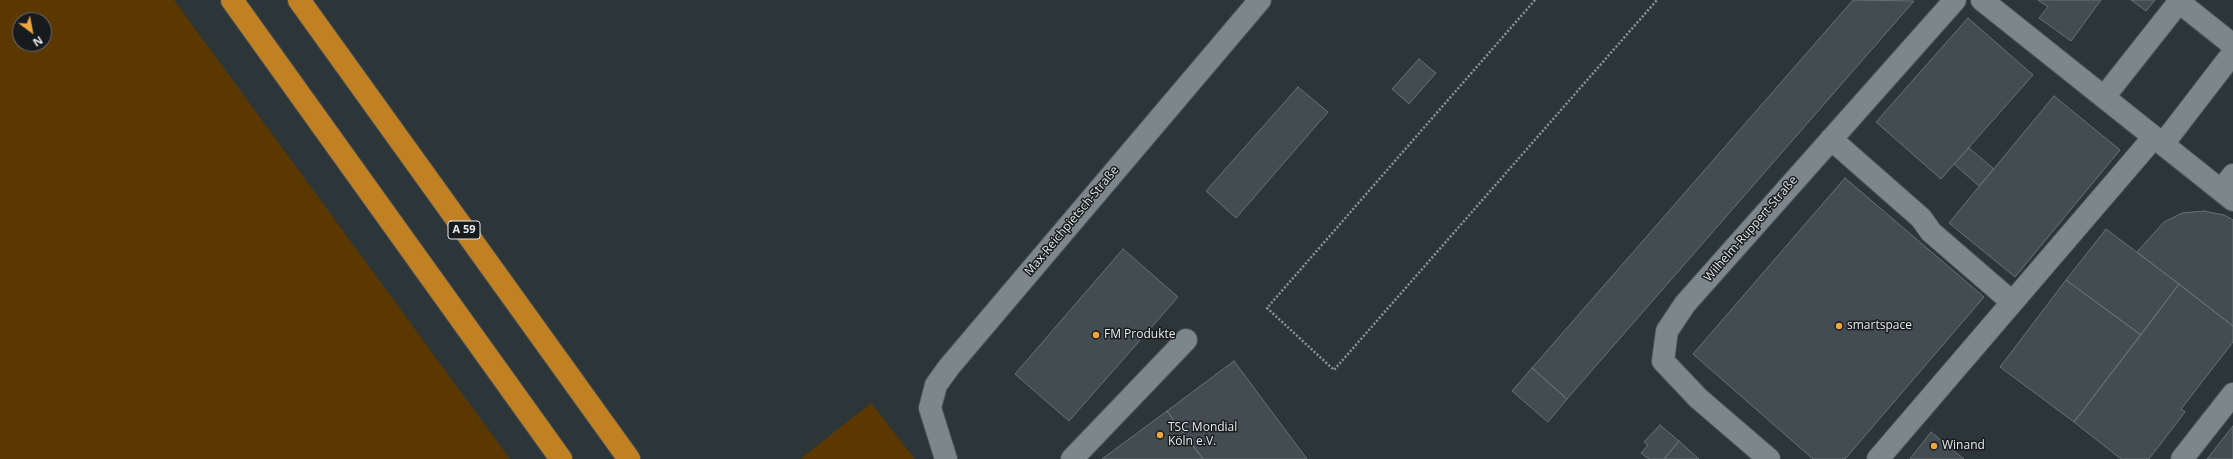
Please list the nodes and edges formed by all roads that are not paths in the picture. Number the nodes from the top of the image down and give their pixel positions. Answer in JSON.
{"nodes":[{"id":1,"x":232,"y":0,"type":"edge"},
{"id":2,"x":299,"y":0,"type":"edge"},
{"id":3,"x":1260,"y":0,"type":"edge"},
{"id":4,"x":1955,"y":0,"type":"edge"},
{"id":5,"x":1982,"y":0,"type":"edge"},
{"id":6,"x":2233,"y":45,"type":"edge"},
{"id":7,"x":2233,"y":53,"type":"edge"},
{"id":8,"x":2104,"y":97,"type":"junction"},
{"id":9,"x":1831,"y":139,"type":"junction"},
{"id":10,"x":2158,"y":140,"type":"junction"},
{"id":11,"x":2229,"y":188,"type":"edge"},
{"id":12,"x":2012,"y":302,"type":"junction"},
{"id":13,"x":1186,"y":340,"type":"dead end"},
{"id":14,"x":2233,"y":394,"type":"edge"},
{"id":15,"x":561,"y":459,"type":"edge"},
{"id":16,"x":629,"y":459,"type":"edge"},
{"id":17,"x":946,"y":459,"type":"edge"},
{"id":18,"x":1072,"y":459,"type":"edge"},
{"id":19,"x":1769,"y":459,"type":"edge"},
{"id":20,"x":1878,"y":459,"type":"edge"},
{"id":21,"x":2182,"y":459,"type":"edge"}],
"edges":[{"from":1,"to":15,"type":"highway"},
{"from":2,"to":16,"type":"highway","number":"A 59"},
{"from":3,"to":17,"type":"street","name":"Max-Reichpietsch-Straße"},
{"from":4,"to":9,"type":"street","name":"Wilhelm-Ruppert-Straße"},
{"from":5,"to":8,"type":"street"},
{"from":6,"to":8,"type":"street"},
{"from":7,"to":10,"type":"street"},
{"from":8,"to":10,"type":"street"},
{"from":9,"to":12,"type":"street"},
{"from":9,"to":19,"type":"street","name":"Wilhelm-Ruppert-Straße"},
{"from":10,"to":11,"type":"street"},
{"from":10,"to":12,"type":"street"},
{"from":12,"to":20,"type":"street"},
{"from":13,"to":18,"type":"street"},
{"from":14,"to":21,"type":"street"}]}
